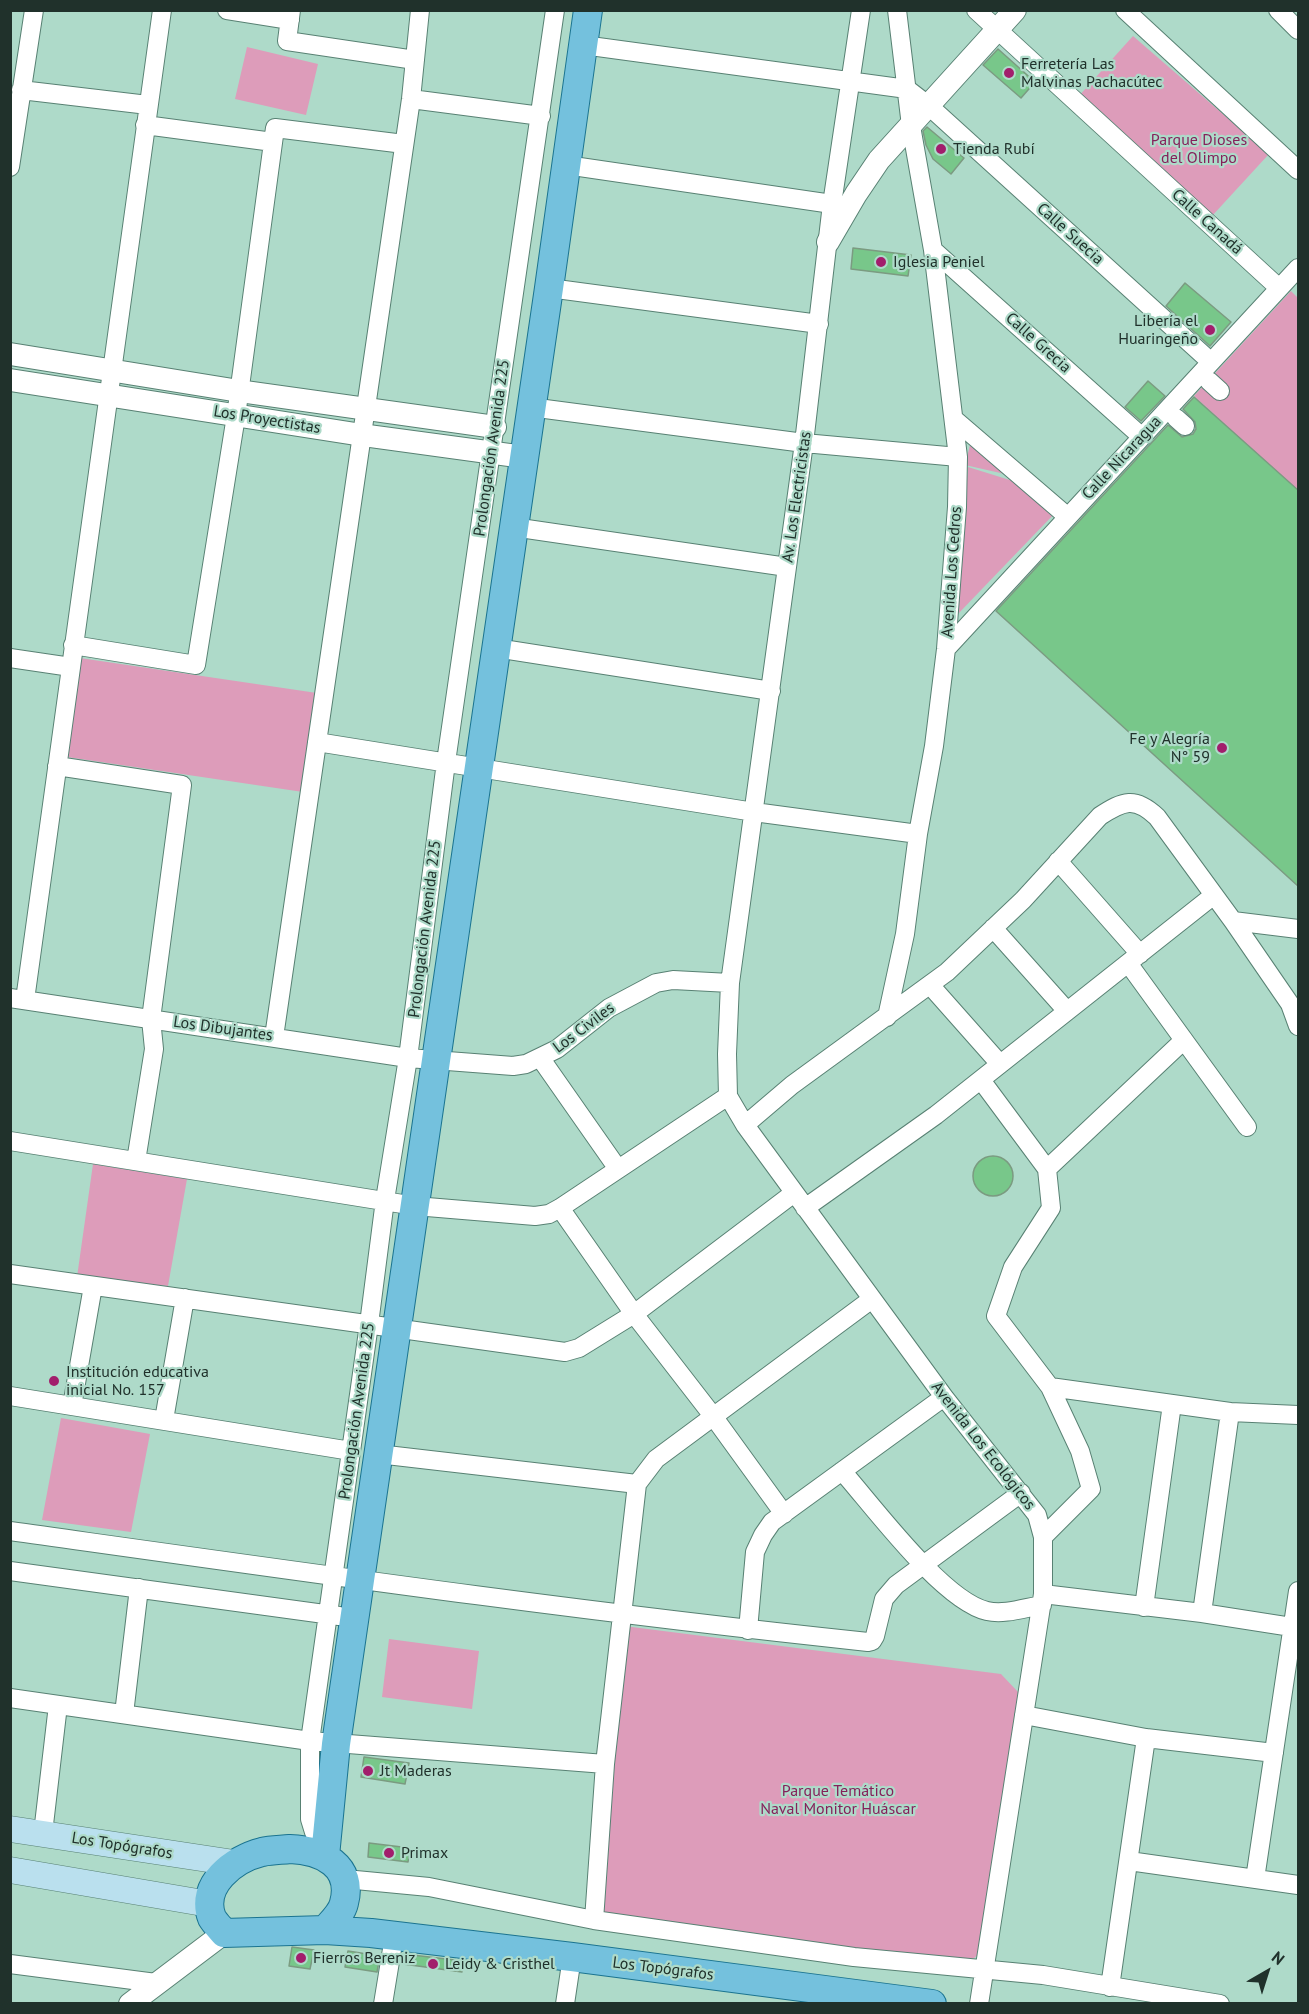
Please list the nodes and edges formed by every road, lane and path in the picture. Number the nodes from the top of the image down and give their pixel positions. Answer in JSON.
{"nodes":[{"id":1,"x":34,"y":10,"type":"edge"},
{"id":2,"x":162,"y":10,"type":"edge"},
{"id":3,"x":227,"y":10,"type":"edge"},
{"id":4,"x":420,"y":10,"type":"edge"},
{"id":5,"x":555,"y":10,"type":"edge"},
{"id":6,"x":588,"y":10,"type":"edge"},
{"id":7,"x":861,"y":10,"type":"edge"},
{"id":8,"x":897,"y":10,"type":"edge"},
{"id":9,"x":976,"y":10,"type":"edge"},
{"id":10,"x":1015,"y":10,"type":"edge"},
{"id":11,"x":1125,"y":10,"type":"edge"},
{"id":12,"x":1278,"y":10,"type":"edge"},
{"id":13,"x":290,"y":15,"type":"edge"},
{"id":14,"x":997,"y":30,"type":"junction"},
{"id":15,"x":1299,"y":30,"type":"edge"},
{"id":16,"x":583,"y":45,"type":"junction"},
{"id":17,"x":415,"y":60,"type":"junction"},
{"id":18,"x":849,"y":82,"type":"junction"},
{"id":19,"x":907,"y":89,"type":"junction"},
{"id":20,"x":411,"y":99,"type":"junction"},
{"id":21,"x":17,"y":100,"type":"edge"},
{"id":22,"x":148,"y":105,"type":"junction"},
{"id":23,"x":929,"y":106,"type":"junction"},
{"id":24,"x":541,"y":117,"type":"junction"},
{"id":25,"x":145,"y":125,"type":"junction"},
{"id":26,"x":911,"y":126,"type":"junction"},
{"id":27,"x":273,"y":142,"type":"junction"},
{"id":28,"x":404,"y":144,"type":"junction"},
{"id":29,"x":566,"y":165,"type":"junction"},
{"id":30,"x":10,"y":167,"type":"edge"},
{"id":31,"x":1299,"y":170,"type":"edge"},
{"id":32,"x":832,"y":204,"type":"junction"},
{"id":33,"x":828,"y":242,"type":"junction"},
{"id":34,"x":933,"y":250,"type":"junction"},
{"id":35,"x":1297,"y":272,"type":"edge"},
{"id":36,"x":549,"y":288,"type":"junction"},
{"id":37,"x":1279,"y":288,"type":"junction"},
{"id":38,"x":819,"y":324,"type":"junction"},
{"id":39,"x":10,"y":354,"type":"edge"},
{"id":40,"x":1211,"y":362,"type":"junction"},
{"id":41,"x":111,"y":369,"type":"junction"},
{"id":42,"x":10,"y":380,"type":"edge"},
{"id":43,"x":239,"y":391,"type":"junction"},
{"id":44,"x":108,"y":395,"type":"junction"},
{"id":45,"x":530,"y":407,"type":"junction"},
{"id":46,"x":365,"y":409,"type":"junction"},
{"id":47,"x":236,"y":416,"type":"junction"},
{"id":48,"x":954,"y":419,"type":"junction"},
{"id":49,"x":495,"y":427,"type":"junction"},
{"id":50,"x":362,"y":435,"type":"junction"},
{"id":51,"x":1142,"y":436,"type":"junction"},
{"id":52,"x":804,"y":443,"type":"junction"},
{"id":53,"x":492,"y":453,"type":"junction"},
{"id":54,"x":524,"y":457,"type":"junction"},
{"id":55,"x":958,"y":457,"type":"junction"},
{"id":56,"x":1068,"y":517,"type":"junction"},
{"id":57,"x":513,"y":528,"type":"junction"},
{"id":58,"x":787,"y":567,"type":"junction"},
{"id":59,"x":73,"y":645,"type":"junction"},
{"id":60,"x":496,"y":648,"type":"junction"},
{"id":61,"x":946,"y":649,"type":"junction"},
{"id":62,"x":10,"y":658,"type":"edge"},
{"id":63,"x":71,"y":667,"type":"junction"},
{"id":64,"x":771,"y":691,"type":"junction"},
{"id":65,"x":317,"y":742,"type":"junction"},
{"id":66,"x":446,"y":762,"type":"junction"},
{"id":67,"x":57,"y":766,"type":"junction"},
{"id":68,"x":478,"y":767,"type":"junction"},
{"id":69,"x":754,"y":812,"type":"junction"},
{"id":70,"x":918,"y":834,"type":"junction"},
{"id":71,"x":1059,"y":861,"type":"junction"},
{"id":72,"x":1214,"y":895,"type":"junction"},
{"id":73,"x":1233,"y":921,"type":"junction"},
{"id":74,"x":1296,"y":926,"type":"edge"},
{"id":75,"x":993,"y":928,"type":"junction"},
{"id":76,"x":1134,"y":958,"type":"junction"},
{"id":77,"x":730,"y":983,"type":"junction"},
{"id":78,"x":930,"y":985,"type":"junction"},
{"id":79,"x":18,"y":999,"type":"edge"},
{"id":80,"x":1067,"y":1011,"type":"junction"},
{"id":81,"x":886,"y":1017,"type":"junction"},
{"id":82,"x":151,"y":1019,"type":"junction"},
{"id":83,"x":1299,"y":1026,"type":"edge"},
{"id":84,"x":274,"y":1037,"type":"junction"},
{"id":85,"x":1184,"y":1040,"type":"junction"},
{"id":86,"x":422,"y":1059,"type":"junction"},
{"id":87,"x":541,"y":1059,"type":"junction"},
{"id":88,"x":1000,"y":1064,"type":"junction"},
{"id":89,"x":981,"y":1080,"type":"junction"},
{"id":90,"x":728,"y":1096,"type":"junction"},
{"id":91,"x":745,"y":1125,"type":"junction"},
{"id":92,"x":1247,"y":1127,"type":"dead end"},
{"id":93,"x":10,"y":1141,"type":"edge"},
{"id":94,"x":136,"y":1161,"type":"junction"},
{"id":95,"x":618,"y":1169,"type":"junction"},
{"id":96,"x":1047,"y":1169,"type":"junction"},
{"id":97,"x":385,"y":1200,"type":"junction"},
{"id":98,"x":800,"y":1201,"type":"junction"},
{"id":99,"x":414,"y":1206,"type":"junction"},
{"id":100,"x":560,"y":1208,"type":"junction"},
{"id":101,"x":10,"y":1274,"type":"edge"},
{"id":102,"x":93,"y":1286,"type":"junction"},
{"id":103,"x":185,"y":1298,"type":"junction"},
{"id":104,"x":872,"y":1299,"type":"junction"},
{"id":105,"x":634,"y":1314,"type":"junction"},
{"id":106,"x":383,"y":1326,"type":"junction"},
{"id":107,"x":1050,"y":1387,"type":"junction"},
{"id":108,"x":10,"y":1396,"type":"edge"},
{"id":109,"x":944,"y":1398,"type":"junction"},
{"id":110,"x":1172,"y":1404,"type":"junction"},
{"id":111,"x":72,"y":1406,"type":"junction"},
{"id":112,"x":1230,"y":1412,"type":"junction"},
{"id":113,"x":1299,"y":1415,"type":"edge"},
{"id":114,"x":713,"y":1416,"type":"junction"},
{"id":115,"x":164,"y":1420,"type":"junction"},
{"id":116,"x":351,"y":1450,"type":"junction"},
{"id":117,"x":378,"y":1454,"type":"junction"},
{"id":118,"x":842,"y":1471,"type":"junction"},
{"id":119,"x":637,"y":1484,"type":"junction"},
{"id":120,"x":1020,"y":1493,"type":"junction"},
{"id":121,"x":784,"y":1514,"type":"junction"},
{"id":122,"x":10,"y":1531,"type":"edge"},
{"id":123,"x":1043,"y":1537,"type":"junction"},
{"id":124,"x":922,"y":1564,"type":"junction"},
{"id":125,"x":10,"y":1571,"type":"edge"},
{"id":126,"x":347,"y":1579,"type":"junction"},
{"id":127,"x":139,"y":1588,"type":"junction"},
{"id":128,"x":1299,"y":1592,"type":"edge"},
{"id":129,"x":1042,"y":1600,"type":"junction"},
{"id":130,"x":1144,"y":1607,"type":"junction"},
{"id":131,"x":1202,"y":1613,"type":"junction"},
{"id":132,"x":621,"y":1614,"type":"junction"},
{"id":133,"x":341,"y":1616,"type":"junction"},
{"id":134,"x":1296,"y":1628,"type":"edge"},
{"id":135,"x":748,"y":1630,"type":"junction"},
{"id":136,"x":10,"y":1698,"type":"edge"},
{"id":137,"x":57,"y":1705,"type":"junction"},
{"id":138,"x":124,"y":1714,"type":"junction"},
{"id":139,"x":1024,"y":1715,"type":"junction"},
{"id":140,"x":1146,"y":1738,"type":"junction"},
{"id":141,"x":323,"y":1742,"type":"junction"},
{"id":142,"x":1274,"y":1753,"type":"junction"},
{"id":143,"x":604,"y":1764,"type":"junction"},
{"id":144,"x":10,"y":1829,"type":"edge"},
{"id":145,"x":43,"y":1833,"type":"junction"},
{"id":146,"x":326,"y":1850,"type":"junction"},
{"id":147,"x":1129,"y":1861,"type":"junction"},
{"id":148,"x":234,"y":1863,"type":"junction"},
{"id":149,"x":10,"y":1870,"type":"edge"},
{"id":150,"x":1255,"y":1879,"type":"junction"},
{"id":151,"x":345,"y":1884,"type":"junction"},
{"id":152,"x":1299,"y":1886,"type":"edge"},
{"id":153,"x":209,"y":1904,"type":"junction"},
{"id":154,"x":594,"y":1920,"type":"junction"},
{"id":155,"x":325,"y":1930,"type":"junction"},
{"id":156,"x":224,"y":1933,"type":"junction"},
{"id":157,"x":394,"y":1937,"type":"junction"},
{"id":158,"x":572,"y":1957,"type":"junction"},
{"id":159,"x":10,"y":1964,"type":"edge"},
{"id":160,"x":984,"y":1969,"type":"junction"},
{"id":161,"x":156,"y":1983,"type":"junction"},
{"id":162,"x":1110,"y":1987,"type":"junction"},
{"id":163,"x":130,"y":2004,"type":"edge"},
{"id":164,"x":383,"y":2004,"type":"edge"},
{"id":165,"x":565,"y":2004,"type":"edge"},
{"id":166,"x":932,"y":2004,"type":"edge"},
{"id":167,"x":979,"y":2004,"type":"edge"},
{"id":168,"x":1221,"y":2004,"type":"edge"}],
"edges":[{"from":1,"to":21,"type":"street"},
{"from":2,"to":22,"type":"street"},
{"from":3,"to":13,"type":"street"},
{"from":4,"to":17,"type":"street"},
{"from":5,"to":24,"type":"street","name":"Prolongación Avenida 225"},
{"from":6,"to":16,"type":"main road","name":"Prolongación Avenida 225"},
{"from":7,"to":18,"type":"street","name":"Av. Los Electricistas"},
{"from":8,"to":19,"type":"street","name":"Avenida Los Cedros"},
{"from":9,"to":14,"type":"street","name":"Calle Canadá"},
{"from":10,"to":14,"type":"street"},
{"from":11,"to":31,"type":"street"},
{"from":12,"to":15,"type":"street"},
{"from":13,"to":17,"type":"street"},
{"from":14,"to":23,"type":"street"},
{"from":14,"to":37,"type":"street","name":"Calle Canadá"},
{"from":16,"to":18,"type":"street"},
{"from":16,"to":29,"type":"main road","name":"Prolongación Avenida 225"},
{"from":17,"to":20,"type":"street"},
{"from":18,"to":19,"type":"street"},
{"from":18,"to":32,"type":"street","name":"Av. Los Electricistas"},
{"from":19,"to":23,"type":"street","name":"Calle Suecia"},
{"from":19,"to":26,"type":"street","name":"Avenida Los Cedros"},
{"from":20,"to":24,"type":"street"},
{"from":20,"to":28,"type":"street"},
{"from":21,"to":22,"type":"street"},
{"from":21,"to":30,"type":"street"},
{"from":22,"to":25,"type":"street"},
{"from":23,"to":26,"type":"street"},
{"from":23,"to":40,"type":"street","name":"Calle Suecia"},
{"from":24,"to":49,"type":"street","name":"Prolongación Avenida 225"},
{"from":25,"to":27,"type":"street"},
{"from":25,"to":41,"type":"street"},
{"from":26,"to":33,"type":"street"},
{"from":26,"to":34,"type":"street","name":"Avenida Los Cedros"},
{"from":27,"to":28,"type":"street"},
{"from":27,"to":43,"type":"street"},
{"from":28,"to":46,"type":"street"},
{"from":29,"to":32,"type":"street"},
{"from":29,"to":36,"type":"main road","name":"Prolongación Avenida 225"},
{"from":32,"to":33,"type":"street","name":"Av. Los Electricistas"},
{"from":33,"to":38,"type":"street","name":"Av. Los Electricistas"},
{"from":34,"to":48,"type":"street","name":"Avenida Los Cedros"},
{"from":34,"to":51,"type":"street","name":"Calle Grecia"},
{"from":35,"to":37,"type":"street","name":"Calle Nicaragua"},
{"from":36,"to":38,"type":"street"},
{"from":36,"to":45,"type":"main road","name":"Prolongación Avenida 225"},
{"from":37,"to":40,"type":"street","name":"Calle Nicaragua"},
{"from":38,"to":52,"type":"street","name":"Av. Los Electricistas"},
{"from":39,"to":41,"type":"street"},
{"from":40,"to":51,"type":"street","name":"Calle Nicaragua"},
{"from":41,"to":43,"type":"street"},
{"from":41,"to":44,"type":"street"},
{"from":42,"to":44,"type":"street","name":"Los Proyectistas"},
{"from":43,"to":46,"type":"street"},
{"from":43,"to":47,"type":"street"},
{"from":44,"to":47,"type":"street","name":"Los Proyectistas"},
{"from":44,"to":59,"type":"street"},
{"from":45,"to":52,"type":"street"},
{"from":45,"to":54,"type":"main road","name":"Prolongación Avenida 225"},
{"from":46,"to":49,"type":"street"},
{"from":46,"to":50,"type":"street"},
{"from":47,"to":50,"type":"street","name":"Los Proyectistas"},
{"from":47,"to":59,"type":"street"},
{"from":48,"to":55,"type":"street","name":"Avenida Los Cedros"},
{"from":48,"to":56,"type":"street"},
{"from":49,"to":53,"type":"street","name":"Prolongación Avenida 225"},
{"from":50,"to":53,"type":"street","name":"Los Proyectistas"},
{"from":50,"to":65,"type":"street"},
{"from":51,"to":56,"type":"street","name":"Calle Nicaragua"},
{"from":52,"to":55,"type":"street"},
{"from":52,"to":58,"type":"street","name":"Av. Los Electricistas"},
{"from":53,"to":54,"type":"street","name":"Los Proyectistas"},
{"from":53,"to":66,"type":"street","name":"Prolongación Avenida 225"},
{"from":54,"to":57,"type":"main road","name":"Prolongación Avenida 225"},
{"from":55,"to":61,"type":"street","name":"Avenida Los Cedros"},
{"from":56,"to":61,"type":"street","name":"Calle Nicaragua"},
{"from":57,"to":58,"type":"street"},
{"from":57,"to":60,"type":"main road","name":"Prolongación Avenida 225"},
{"from":58,"to":64,"type":"street","name":"Av. Los Electricistas"},
{"from":59,"to":63,"type":"street"},
{"from":60,"to":64,"type":"street"},
{"from":60,"to":68,"type":"main road","name":"Prolongación Avenida 225"},
{"from":61,"to":70,"type":"street","name":"Avenida Los Cedros"},
{"from":62,"to":63,"type":"street"},
{"from":63,"to":67,"type":"street"},
{"from":64,"to":69,"type":"street","name":"Av. Los Electricistas"},
{"from":65,"to":66,"type":"street"},
{"from":65,"to":84,"type":"street"},
{"from":66,"to":68,"type":"street"},
{"from":66,"to":86,"type":"street","name":"Prolongación Avenida 225"},
{"from":67,"to":79,"type":"street"},
{"from":67,"to":82,"type":"street"},
{"from":68,"to":69,"type":"street"},
{"from":68,"to":86,"type":"main road","name":"Prolongación Avenida 225"},
{"from":69,"to":70,"type":"street"},
{"from":69,"to":77,"type":"street","name":"Av. Los Electricistas"},
{"from":70,"to":81,"type":"street","name":"Avenida Los Cedros"},
{"from":71,"to":72,"type":"street"},
{"from":71,"to":75,"type":"street"},
{"from":71,"to":76,"type":"street"},
{"from":72,"to":73,"type":"street"},
{"from":72,"to":76,"type":"street"},
{"from":73,"to":74,"type":"street"},
{"from":73,"to":83,"type":"street"},
{"from":75,"to":78,"type":"street"},
{"from":75,"to":80,"type":"street"},
{"from":76,"to":80,"type":"street"},
{"from":76,"to":85,"type":"street"},
{"from":77,"to":87,"type":"street","name":"Los Civiles"},
{"from":77,"to":90,"type":"street","name":"Avenida Los Ecológicos"},
{"from":78,"to":81,"type":"street"},
{"from":78,"to":88,"type":"street"},
{"from":79,"to":82,"type":"street","name":"Los Dibujantes"},
{"from":80,"to":88,"type":"street"},
{"from":81,"to":91,"type":"street"},
{"from":82,"to":84,"type":"street","name":"Los Dibujantes"},
{"from":82,"to":94,"type":"street"},
{"from":84,"to":86,"type":"street","name":"Los Dibujantes"},
{"from":85,"to":92,"type":"street"},
{"from":85,"to":96,"type":"street"},
{"from":86,"to":87,"type":"street","name":"Los Civiles"},
{"from":86,"to":97,"type":"street","name":"Prolongación Avenida 225"},
{"from":86,"to":99,"type":"main road","name":"Prolongación Avenida 225"},
{"from":87,"to":95,"type":"street"},
{"from":88,"to":89,"type":"street"},
{"from":89,"to":96,"type":"street"},
{"from":89,"to":98,"type":"street"},
{"from":90,"to":91,"type":"street","name":"Avenida Los Ecológicos"},
{"from":90,"to":95,"type":"street"},
{"from":91,"to":98,"type":"street","name":"Avenida Los Ecológicos"},
{"from":93,"to":94,"type":"street"},
{"from":94,"to":97,"type":"street"},
{"from":95,"to":100,"type":"street"},
{"from":96,"to":107,"type":"street"},
{"from":97,"to":99,"type":"street"},
{"from":97,"to":106,"type":"street","name":"Prolongación Avenida 225"},
{"from":98,"to":104,"type":"street","name":"Avenida Los Ecológicos"},
{"from":98,"to":105,"type":"street"},
{"from":99,"to":100,"type":"street"},
{"from":99,"to":106,"type":"main road","name":"Prolongación Avenida 225"},
{"from":100,"to":105,"type":"street"},
{"from":101,"to":102,"type":"street"},
{"from":102,"to":103,"type":"street"},
{"from":102,"to":111,"type":"street"},
{"from":103,"to":106,"type":"street"},
{"from":103,"to":115,"type":"street"},
{"from":104,"to":109,"type":"street","name":"Avenida Los Ecológicos"},
{"from":104,"to":114,"type":"street"},
{"from":105,"to":106,"type":"street"},
{"from":105,"to":114,"type":"street"},
{"from":106,"to":116,"type":"street","name":"Prolongación Avenida 225"},
{"from":106,"to":117,"type":"main road","name":"Prolongación Avenida 225"},
{"from":107,"to":110,"type":"street"},
{"from":107,"to":123,"type":"street"},
{"from":108,"to":111,"type":"street"},
{"from":109,"to":118,"type":"street"},
{"from":109,"to":120,"type":"street","name":"Avenida Los Ecológicos"},
{"from":110,"to":112,"type":"street"},
{"from":110,"to":130,"type":"street"},
{"from":111,"to":115,"type":"street"},
{"from":112,"to":113,"type":"street"},
{"from":112,"to":131,"type":"street"},
{"from":114,"to":119,"type":"street"},
{"from":114,"to":121,"type":"street"},
{"from":115,"to":116,"type":"street"},
{"from":116,"to":126,"type":"street","name":"Prolongación Avenida 225"},
{"from":117,"to":119,"type":"street"},
{"from":117,"to":126,"type":"main road","name":"Prolongación Avenida 225"},
{"from":118,"to":121,"type":"street"},
{"from":118,"to":124,"type":"street"},
{"from":119,"to":132,"type":"street"},
{"from":120,"to":123,"type":"street","name":"Avenida Los Ecológicos"},
{"from":120,"to":124,"type":"street"},
{"from":121,"to":135,"type":"street"},
{"from":122,"to":126,"type":"street"},
{"from":123,"to":129,"type":"street","name":"Avenida Los Ecológicos"},
{"from":124,"to":129,"type":"street"},
{"from":124,"to":135,"type":"street"},
{"from":125,"to":127,"type":"street"},
{"from":126,"to":132,"type":"street"},
{"from":126,"to":133,"type":"main road","name":"Prolongación Avenida 225"},
{"from":127,"to":133,"type":"street"},
{"from":127,"to":138,"type":"street"},
{"from":128,"to":134,"type":"street"},
{"from":129,"to":130,"type":"street"},
{"from":129,"to":139,"type":"street","name":"Avenida Los Ecológicos"},
{"from":130,"to":131,"type":"street"},
{"from":131,"to":134,"type":"street"},
{"from":132,"to":135,"type":"street"},
{"from":132,"to":143,"type":"street"},
{"from":133,"to":141,"type":"main road","name":"Prolongación Avenida 225"},
{"from":134,"to":142,"type":"street"},
{"from":136,"to":137,"type":"street"},
{"from":137,"to":138,"type":"street"},
{"from":137,"to":145,"type":"street"},
{"from":138,"to":141,"type":"street"},
{"from":139,"to":140,"type":"street"},
{"from":139,"to":160,"type":"street","name":"Avenida Los Ecológicos"},
{"from":140,"to":142,"type":"street"},
{"from":140,"to":147,"type":"street"},
{"from":141,"to":143,"type":"street"},
{"from":141,"to":146,"type":"main road","name":"Prolongación Avenida 225"},
{"from":142,"to":150,"type":"street"},
{"from":143,"to":154,"type":"street"},
{"from":144,"to":145,"type":"main road","name":"Los Topógrafos"},
{"from":145,"to":148,"type":"main road","name":"Los Topógrafos"},
{"from":146,"to":148,"type":"main road"},
{"from":146,"to":151,"type":"main road"},
{"from":147,"to":150,"type":"street"},
{"from":147,"to":162,"type":"street"},
{"from":148,"to":153,"type":"main road"},
{"from":149,"to":153,"type":"main road"},
{"from":150,"to":152,"type":"street"},
{"from":151,"to":154,"type":"street"},
{"from":151,"to":155,"type":"main road"},
{"from":151,"to":157,"type":"main road","name":"Los Topógrafos"},
{"from":153,"to":156,"type":"main road"},
{"from":154,"to":160,"type":"street"},
{"from":155,"to":156,"type":"main road"},
{"from":155,"to":157,"type":"main road","name":"Los Topógrafos"},
{"from":156,"to":161,"type":"street"},
{"from":157,"to":158,"type":"main road","name":"Los Topógrafos"},
{"from":157,"to":164,"type":"street"},
{"from":158,"to":165,"type":"street"},
{"from":158,"to":166,"type":"main road","name":"Los Topógrafos"},
{"from":159,"to":161,"type":"street"},
{"from":160,"to":162,"type":"street"},
{"from":160,"to":167,"type":"street","name":"Avenida Los Ecológicos"},
{"from":161,"to":163,"type":"street"},
{"from":162,"to":168,"type":"street"}]}
